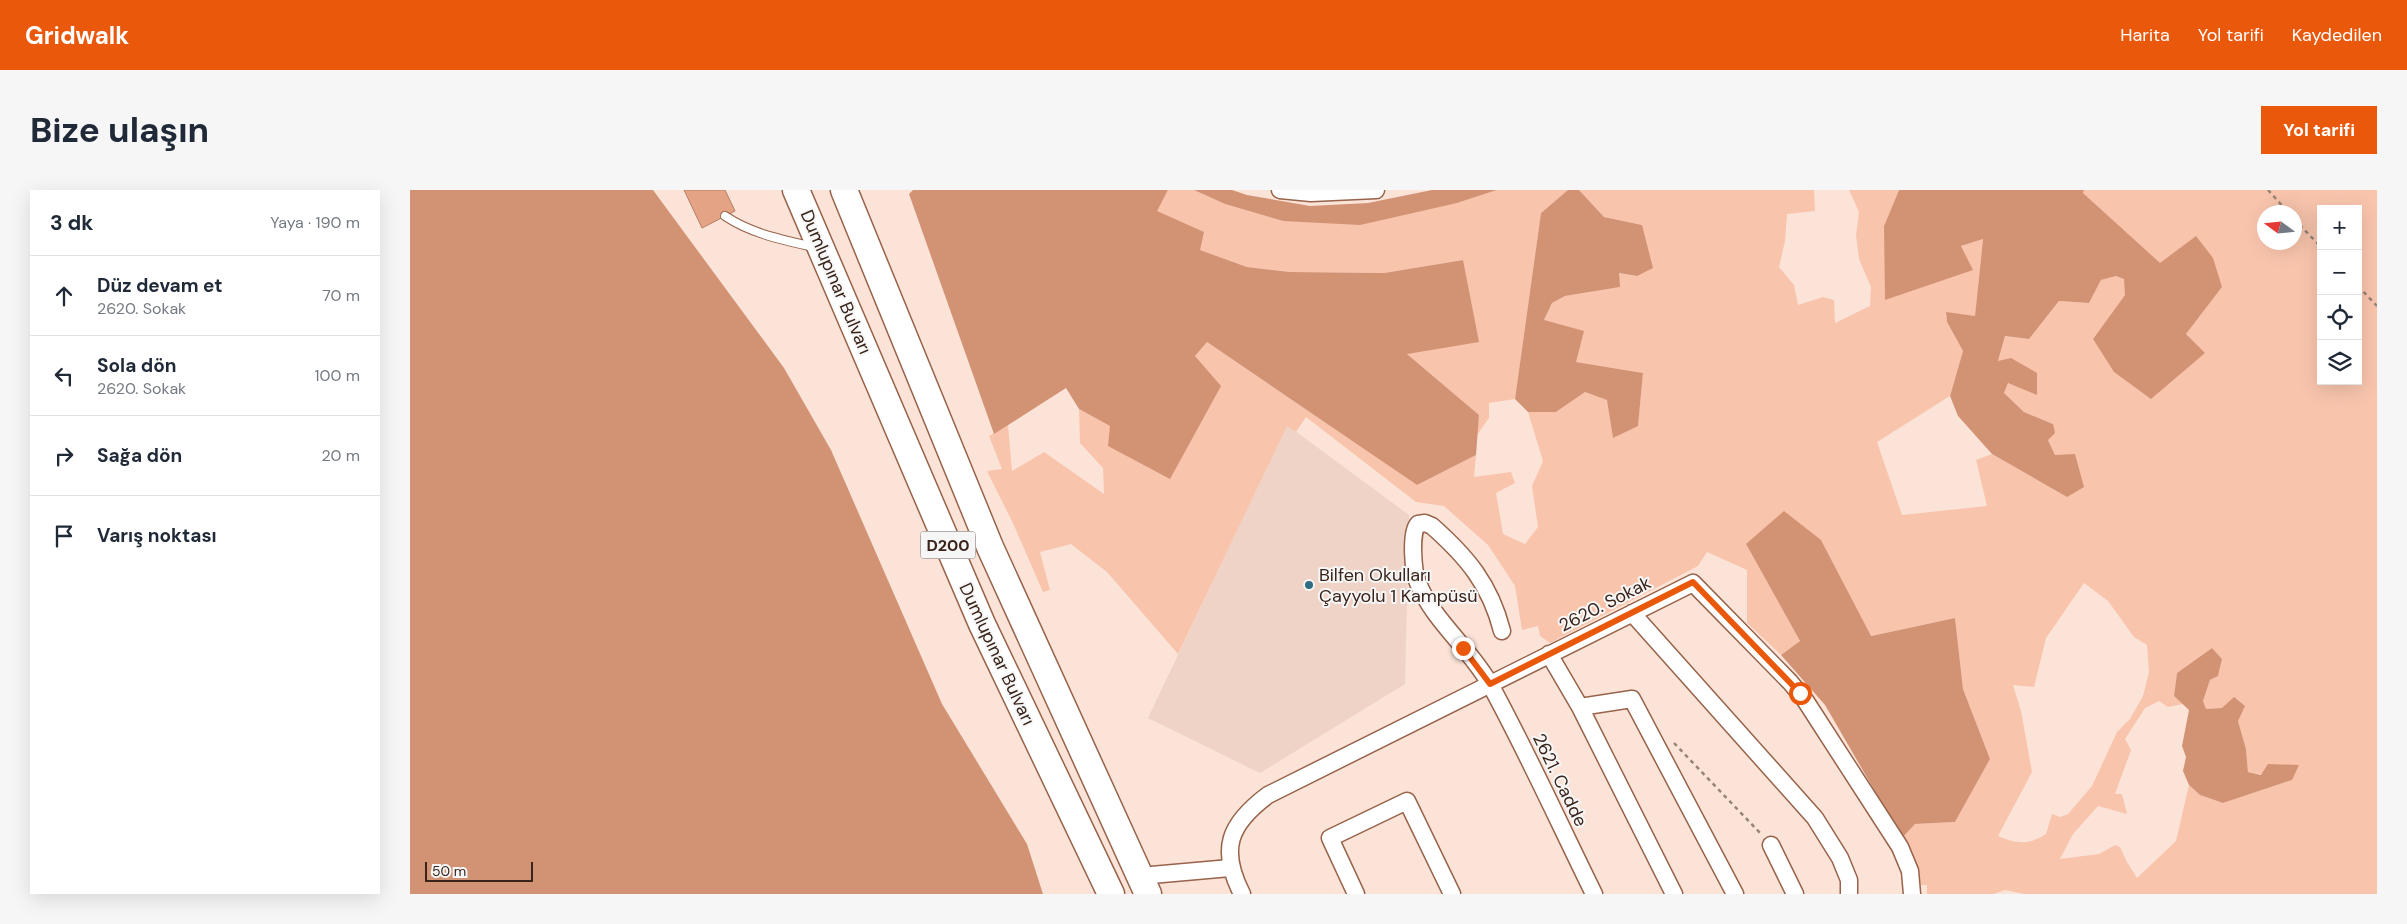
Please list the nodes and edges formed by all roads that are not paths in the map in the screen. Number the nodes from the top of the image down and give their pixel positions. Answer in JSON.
{"nodes":[{"id":1,"x":796,"y":190,"type":"edge"},
{"id":2,"x":844,"y":190,"type":"edge"},
{"id":3,"x":1280,"y":190,"type":"edge"},
{"id":4,"x":1376,"y":190,"type":"edge"},
{"id":5,"x":725,"y":216,"type":"dead end"},
{"id":6,"x":821,"y":248,"type":"junction"},
{"id":7,"x":1632,"y":612,"type":"junction"},
{"id":8,"x":1502,"y":631,"type":"dead end"},
{"id":9,"x":1549,"y":654,"type":"junction"},
{"id":10,"x":1490,"y":684,"type":"junction"},
{"id":11,"x":1580,"y":707,"type":"junction"},
{"id":12,"x":1771,"y":846,"type":"road end"},
{"id":13,"x":1230,"y":868,"type":"junction"},
{"id":14,"x":1144,"y":885,"type":"edge"},
{"id":15,"x":1111,"y":894,"type":"edge"},
{"id":16,"x":1242,"y":894,"type":"edge"},
{"id":17,"x":1356,"y":894,"type":"edge"},
{"id":18,"x":1452,"y":894,"type":"edge"},
{"id":19,"x":1594,"y":894,"type":"edge"},
{"id":20,"x":1674,"y":894,"type":"edge"},
{"id":21,"x":1735,"y":894,"type":"edge"},
{"id":22,"x":1796,"y":894,"type":"edge"},
{"id":23,"x":1849,"y":894,"type":"edge"},
{"id":24,"x":1912,"y":894,"type":"edge"}],
"edges":[{"from":1,"to":6,"type":"highway","name":"Dumlupınar Bulvarı","number":"D200"},
{"from":2,"to":14,"type":"highway","name":"Dumlupınar Bulvarı","number":"D200"},
{"from":3,"to":4,"type":"street"},
{"from":5,"to":6,"type":"lane"},
{"from":6,"to":15,"type":"highway","name":"Dumlupınar Bulvarı","number":"D200"},
{"from":7,"to":9,"type":"street","name":"2620. Sokak"},
{"from":7,"to":23,"type":"street"},
{"from":7,"to":24,"type":"street","name":"2620. Sokak"},
{"from":8,"to":10,"type":"street","name":"2621. Cadde"},
{"from":9,"to":10,"type":"street","name":"2620. Sokak"},
{"from":9,"to":11,"type":"street"},
{"from":10,"to":13,"type":"street","name":"2620. Sokak"},
{"from":10,"to":19,"type":"street","name":"2621. Cadde"},
{"from":11,"to":20,"type":"street"},
{"from":11,"to":21,"type":"street"},
{"from":12,"to":22,"type":"street"},
{"from":13,"to":14,"type":"street"},
{"from":13,"to":16,"type":"street"},
{"from":17,"to":18,"type":"street"}]}
